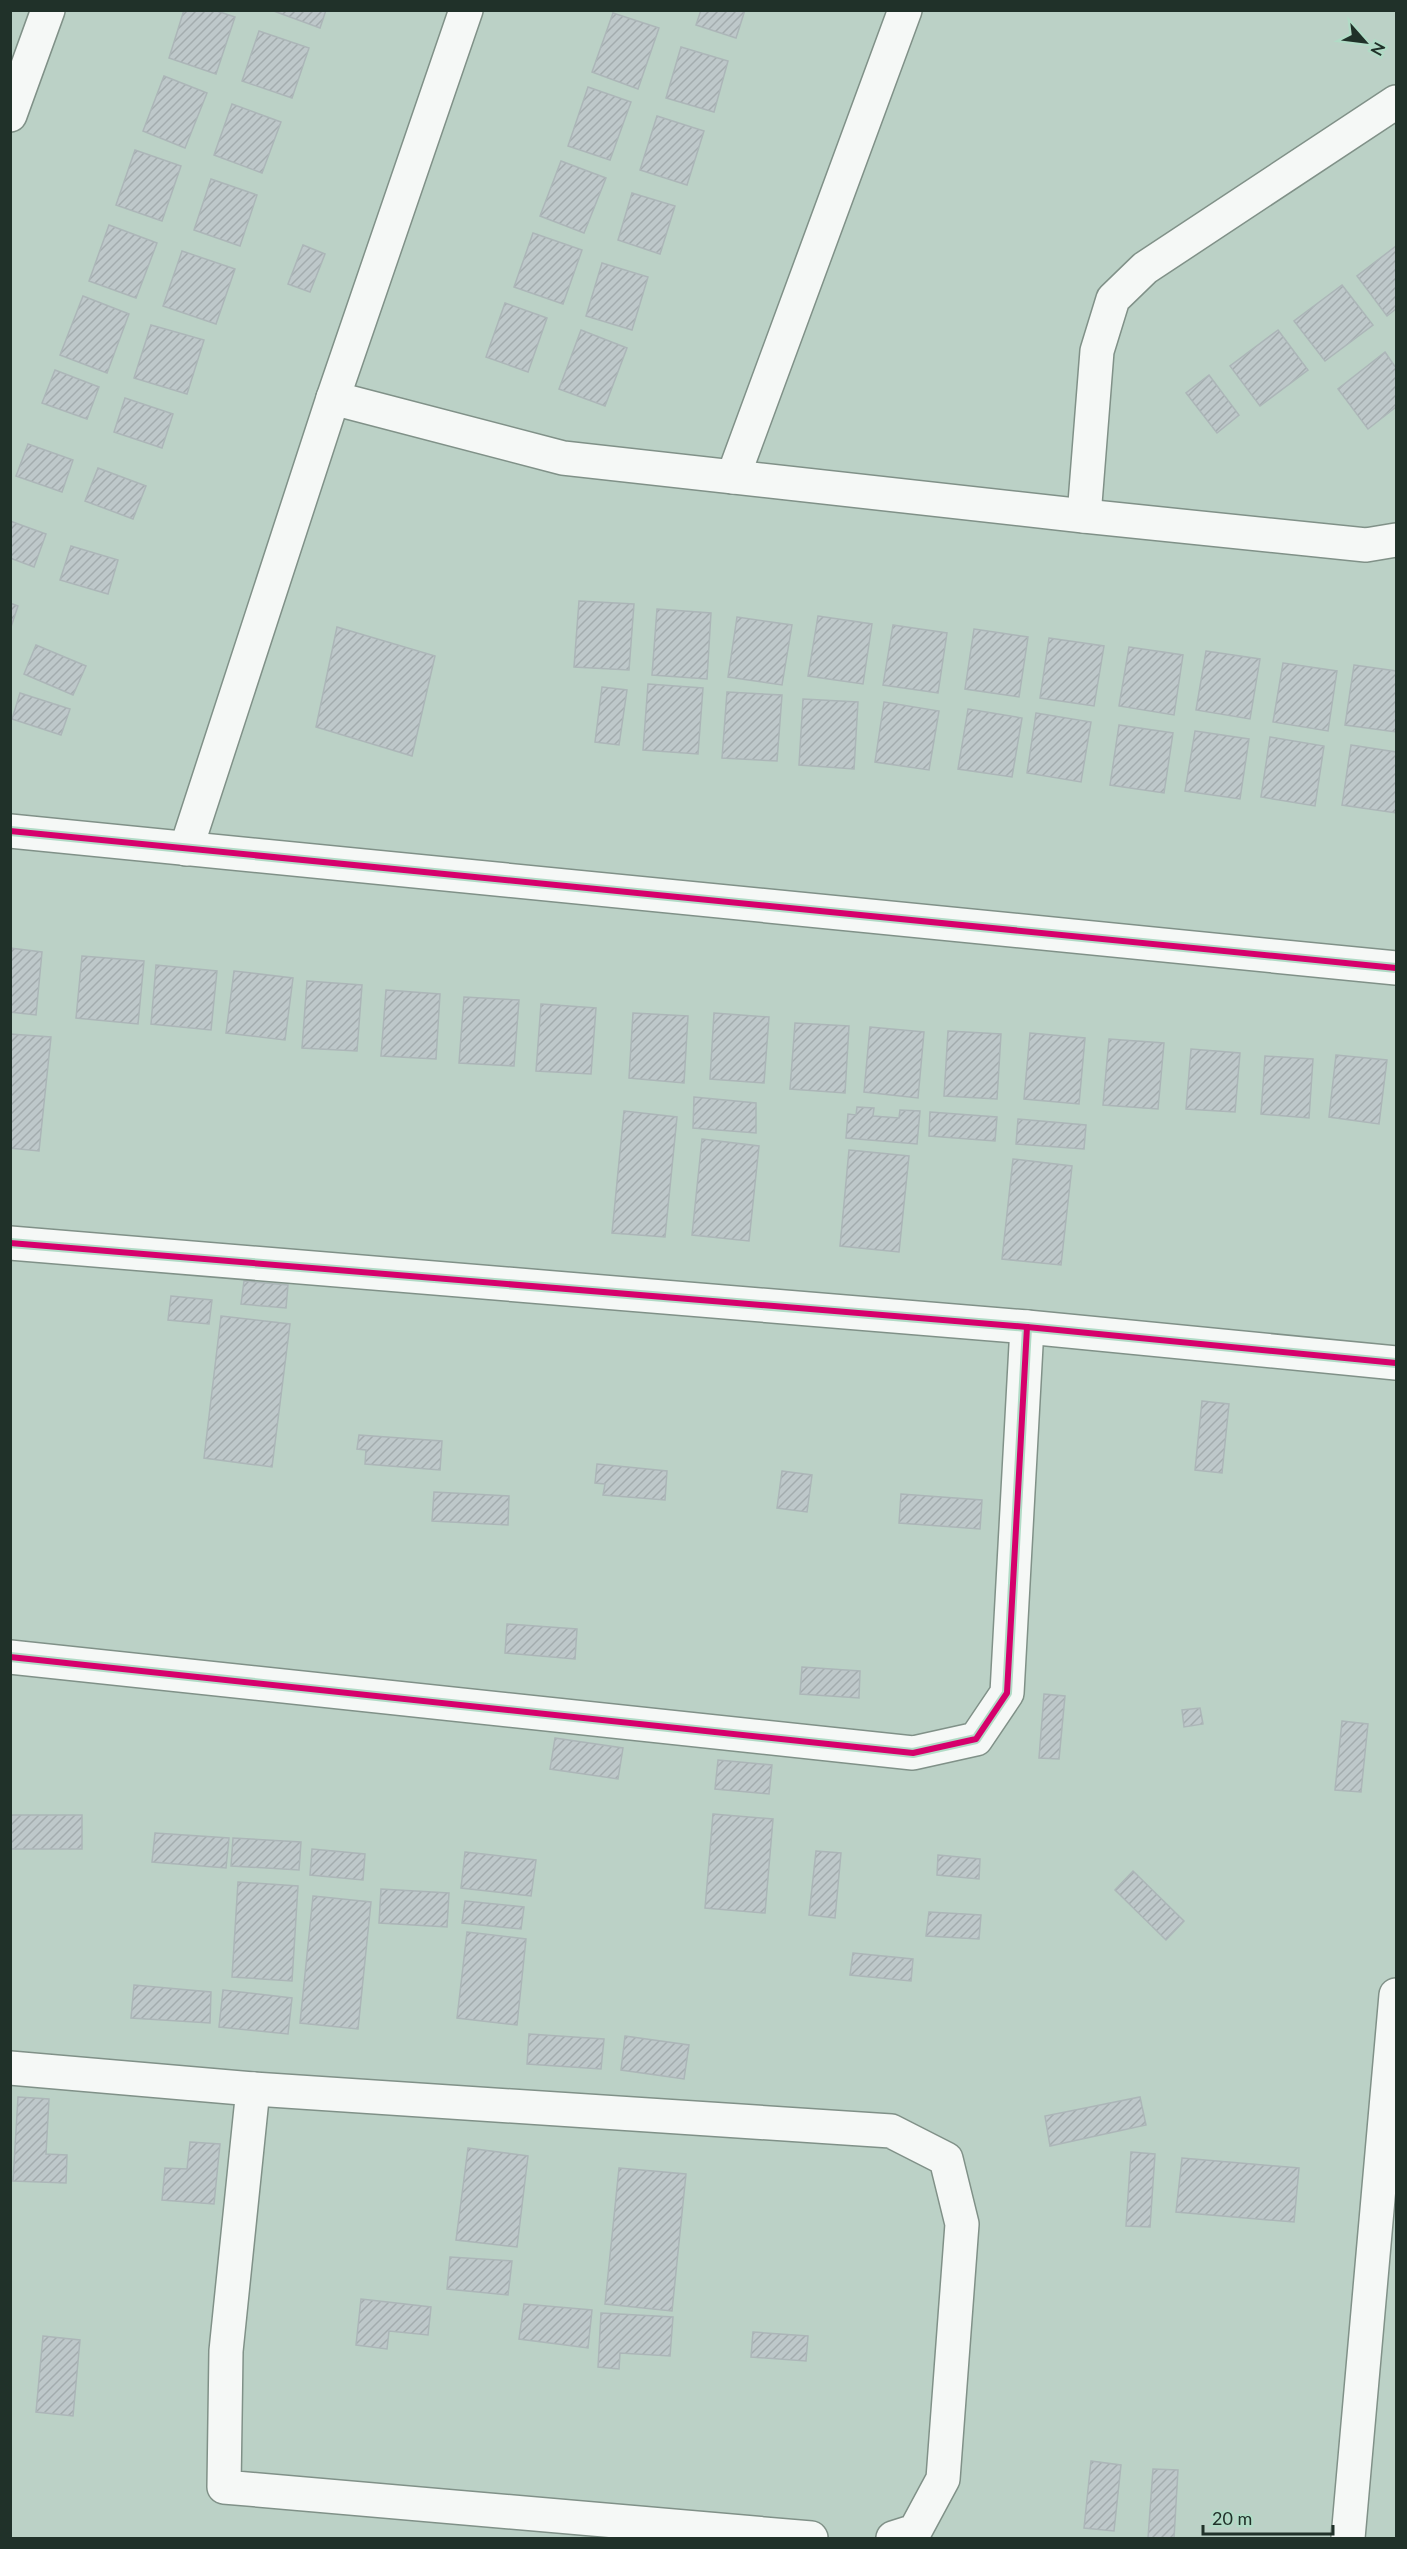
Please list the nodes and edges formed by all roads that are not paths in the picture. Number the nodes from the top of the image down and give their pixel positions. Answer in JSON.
{"nodes":[{"id":1,"x":48,"y":10,"type":"edge"},
{"id":2,"x":466,"y":10,"type":"edge"},
{"id":3,"x":905,"y":10,"type":"edge"},
{"id":4,"x":22,"y":52,"type":"edge"},
{"id":5,"x":1396,"y":102,"type":"edge"},
{"id":6,"x":10,"y":115,"type":"edge"},
{"id":7,"x":333,"y":398,"type":"junction"},
{"id":8,"x":734,"y":477,"type":"junction"},
{"id":9,"x":1084,"y":516,"type":"junction"},
{"id":10,"x":1396,"y":540,"type":"edge"},
{"id":11,"x":10,"y":831,"type":"edge"},
{"id":12,"x":186,"y":849,"type":"junction"},
{"id":13,"x":1396,"y":968,"type":"edge"},
{"id":14,"x":10,"y":1243,"type":"edge"},
{"id":15,"x":1027,"y":1327,"type":"junction"},
{"id":16,"x":1396,"y":1363,"type":"edge"},
{"id":17,"x":10,"y":1657,"type":"edge"},
{"id":18,"x":1396,"y":1995,"type":"edge"},
{"id":19,"x":10,"y":2068,"type":"edge"},
{"id":20,"x":253,"y":2089,"type":"junction"},
{"id":21,"x":1386,"y":2229,"type":"edge"},
{"id":22,"x":811,"y":2538,"type":"edge"},
{"id":23,"x":893,"y":2538,"type":"edge"},
{"id":24,"x":1348,"y":2538,"type":"edge"}],
"edges":[{"from":1,"to":4,"type":"street"},
{"from":2,"to":7,"type":"street"},
{"from":3,"to":8,"type":"street"},
{"from":4,"to":6,"type":"street"},
{"from":5,"to":9,"type":"street"},
{"from":7,"to":8,"type":"street"},
{"from":7,"to":12,"type":"street"},
{"from":8,"to":9,"type":"street"},
{"from":9,"to":10,"type":"street"},
{"from":11,"to":12,"type":"street"},
{"from":12,"to":13,"type":"street"},
{"from":14,"to":15,"type":"street"},
{"from":15,"to":16,"type":"street"},
{"from":15,"to":17,"type":"street"},
{"from":18,"to":21,"type":"street"},
{"from":19,"to":20,"type":"street"},
{"from":20,"to":22,"type":"street"},
{"from":20,"to":23,"type":"street"},
{"from":21,"to":24,"type":"street"}]}
